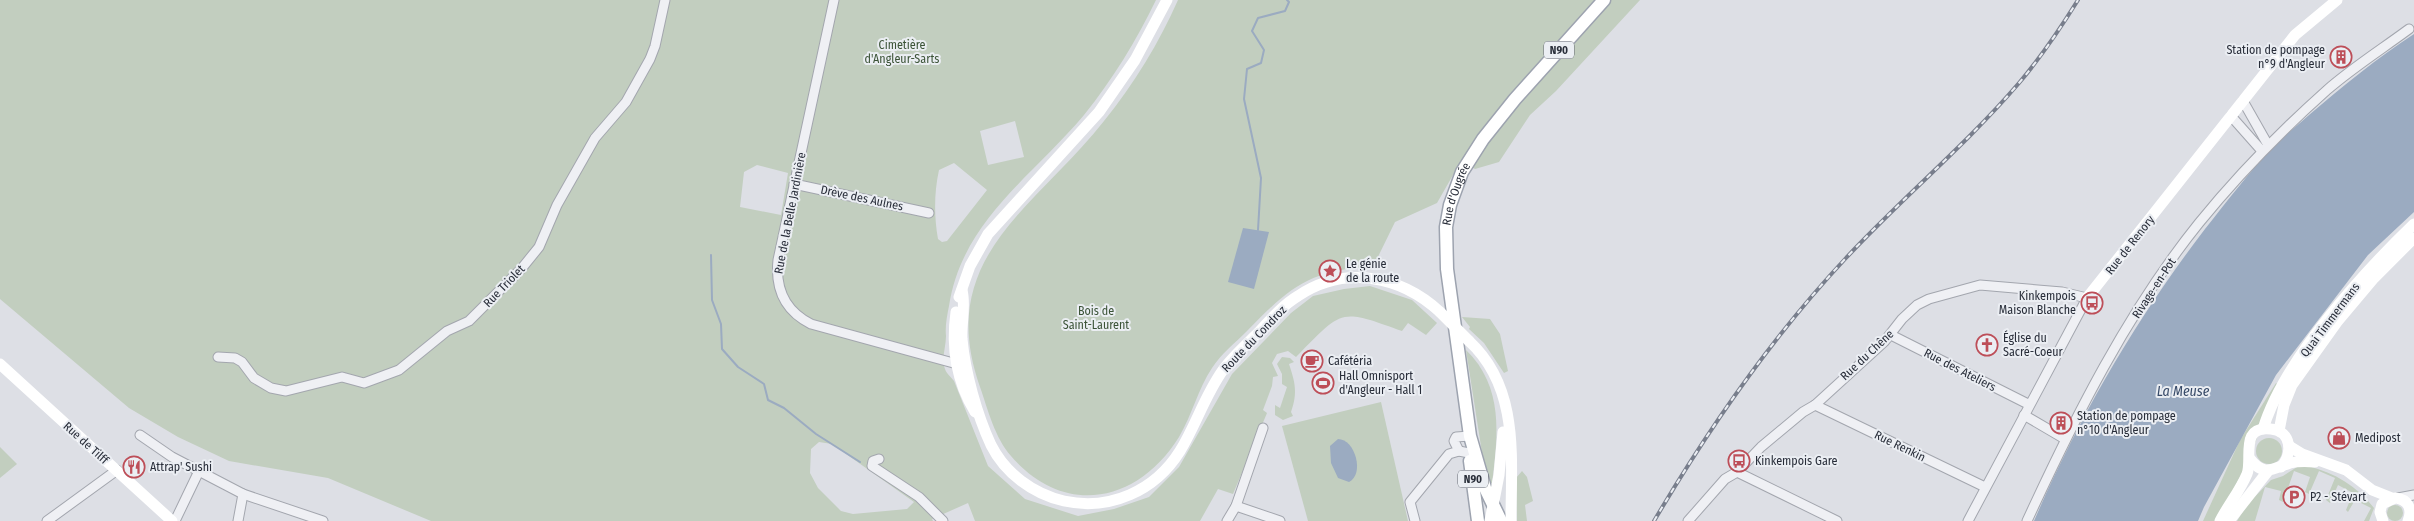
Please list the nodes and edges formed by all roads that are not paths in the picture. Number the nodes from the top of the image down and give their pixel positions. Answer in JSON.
{"nodes":[{"id":1,"x":665,"y":0,"type":"edge"},
{"id":2,"x":834,"y":0,"type":"edge"},
{"id":3,"x":1167,"y":0,"type":"edge"},
{"id":4,"x":1604,"y":0,"type":"edge"},
{"id":5,"x":2337,"y":0,"type":"edge"},
{"id":6,"x":2409,"y":29,"type":"dead end"},
{"id":7,"x":2243,"y":101,"type":"junction"},
{"id":8,"x":2231,"y":116,"type":"junction"},
{"id":9,"x":2265,"y":148,"type":"junction"},
{"id":10,"x":794,"y":184,"type":"junction"},
{"id":11,"x":929,"y":213,"type":"dead end"},
{"id":12,"x":2414,"y":224,"type":"edge"},
{"id":13,"x":2414,"y":238,"type":"edge"},
{"id":14,"x":962,"y":290,"type":"junction"},
{"id":15,"x":2087,"y":298,"type":"junction"},
{"id":16,"x":1891,"y":335,"type":"junction"},
{"id":17,"x":218,"y":357,"type":"dead end"},
{"id":18,"x":0,"y":364,"type":"edge"},
{"id":19,"x":957,"y":364,"type":"junction"},
{"id":20,"x":974,"y":393,"type":"junction"},
{"id":21,"x":1503,"y":398,"type":"junction"},
{"id":22,"x":2028,"y":404,"type":"junction"},
{"id":23,"x":1815,"y":405,"type":"junction"},
{"id":24,"x":2024,"y":415,"type":"junction"},
{"id":25,"x":984,"y":426,"type":"junction"},
{"id":26,"x":1263,"y":428,"type":"dead end"},
{"id":27,"x":2263,"y":429,"type":"junction"},
{"id":28,"x":2279,"y":431,"type":"junction"},
{"id":29,"x":140,"y":435,"type":"dead end"},
{"id":30,"x":1470,"y":436,"type":"junction"},
{"id":31,"x":2065,"y":438,"type":"junction"},
{"id":32,"x":2289,"y":446,"type":"junction"},
{"id":33,"x":1464,"y":452,"type":"junction"},
{"id":34,"x":879,"y":459,"type":"dead end"},
{"id":35,"x":2250,"y":460,"type":"junction"},
{"id":36,"x":2325,"y":462,"type":"junction"},
{"id":37,"x":2281,"y":467,"type":"junction"},
{"id":38,"x":116,"y":470,"type":"junction"},
{"id":39,"x":199,"y":471,"type":"junction"},
{"id":40,"x":2268,"y":471,"type":"junction"},
{"id":41,"x":1737,"y":472,"type":"junction"},
{"id":42,"x":1984,"y":487,"type":"junction"},
{"id":43,"x":2372,"y":490,"type":"junction"},
{"id":44,"x":243,"y":494,"type":"junction"},
{"id":45,"x":2414,"y":495,"type":"edge"},
{"id":46,"x":2395,"y":498,"type":"junction"},
{"id":47,"x":1236,"y":506,"type":"junction"},
{"id":48,"x":1493,"y":507,"type":"junction"},
{"id":49,"x":2380,"y":508,"type":"junction"},
{"id":50,"x":47,"y":521,"type":"edge"},
{"id":51,"x":174,"y":521,"type":"edge"},
{"id":52,"x":238,"y":521,"type":"edge"},
{"id":53,"x":323,"y":521,"type":"edge"},
{"id":54,"x":943,"y":521,"type":"edge"},
{"id":55,"x":1227,"y":521,"type":"edge"},
{"id":56,"x":1280,"y":521,"type":"edge"},
{"id":57,"x":1415,"y":521,"type":"edge"},
{"id":58,"x":1478,"y":521,"type":"edge"},
{"id":59,"x":1490,"y":521,"type":"edge"},
{"id":60,"x":1501,"y":521,"type":"edge"},
{"id":61,"x":1511,"y":521,"type":"edge"},
{"id":62,"x":1688,"y":521,"type":"edge"},
{"id":63,"x":1836,"y":521,"type":"edge"},
{"id":64,"x":1968,"y":521,"type":"edge"},
{"id":65,"x":2027,"y":521,"type":"edge"},
{"id":66,"x":2220,"y":521,"type":"edge"},
{"id":67,"x":2229,"y":521,"type":"edge"},
{"id":68,"x":2383,"y":521,"type":"edge"},
{"id":69,"x":2408,"y":521,"type":"edge"}],
"edges":[{"from":1,"to":17,"type":"street","name":"Rue Triolet"},
{"from":2,"to":10,"type":"street","name":"Rue de la Belle Jardinière"},
{"from":3,"to":14,"type":"main road","name":"Route du Condroz"},
{"from":4,"to":30,"type":"main road","name":"Rue d'Ougrée","number":"N90"},
{"from":5,"to":7,"type":"main road","name":"Rue de Renory"},
{"from":6,"to":9,"type":"street","name":"Rivage-en-Pot"},
{"from":7,"to":8,"type":"main road","name":"Rue de Renory"},
{"from":7,"to":9,"type":"street"},
{"from":8,"to":9,"type":"street"},
{"from":8,"to":15,"type":"main road","name":"Rue de Renory"},
{"from":9,"to":31,"type":"street","name":"Rivage-en-Pot"},
{"from":10,"to":11,"type":"street","name":"Drève des Aulnes"},
{"from":10,"to":19,"type":"street","name":"Rue de la Belle Jardinière"},
{"from":12,"to":27,"type":"main road","name":"Quai Timmermans"},
{"from":13,"to":28,"type":"main road","name":"Quai Timmermans"},
{"from":14,"to":19,"type":"main road","name":"Route du Condroz"},
{"from":14,"to":20,"type":"main road","name":"Route du Condroz"},
{"from":15,"to":16,"type":"street","name":"Rue du Chêne"},
{"from":15,"to":22,"type":"street","name":"Rue de Renory"},
{"from":16,"to":22,"type":"street","name":"Rue des Ateliers"},
{"from":16,"to":23,"type":"street","name":"Rue du Chêne"},
{"from":18,"to":38,"type":"main road","name":"Rue de Tilff"},
{"from":19,"to":20,"type":"main road"},
{"from":19,"to":25,"type":"main road","name":"Route du Condroz"},
{"from":20,"to":25,"type":"main road","name":"Route du Condroz"},
{"from":21,"to":25,"type":"main road","name":"Route du Condroz","bridge":true},
{"from":21,"to":48,"type":"main road","name":"Route du Condroz"},
{"from":21,"to":61,"type":"main road","name":"Route du Condroz"},
{"from":22,"to":24,"type":"street","name":"Rue de Renory"},
{"from":23,"to":41,"type":"street","name":"Rue du Chêne"},
{"from":23,"to":42,"type":"street","name":"Rue Renkin"},
{"from":24,"to":31,"type":"street"},
{"from":24,"to":42,"type":"street","name":"Rue de Renory"},
{"from":26,"to":47,"type":"street"},
{"from":27,"to":28,"type":"main road"},
{"from":27,"to":35,"type":"main road"},
{"from":28,"to":32,"type":"main road"},
{"from":29,"to":39,"type":"street"},
{"from":30,"to":33,"type":"main road","name":"Rue d'Ougrée","number":"N90"},
{"from":30,"to":48,"type":"main road","name":"Rue d'Ougrée","number":"N90"},
{"from":31,"to":65,"type":"street","name":"Rivage-en-Pot"},
{"from":32,"to":36,"type":"main road"},
{"from":32,"to":37,"type":"main road"},
{"from":33,"to":57,"type":"street"},
{"from":33,"to":58,"type":"main road","name":"Rue d'Ougrée","number":"N90"},
{"from":34,"to":54,"type":"street"},
{"from":35,"to":40,"type":"main road"},
{"from":35,"to":66,"type":"main road"},
{"from":36,"to":37,"type":"main road"},
{"from":36,"to":43,"type":"main road"},
{"from":37,"to":40,"type":"main road"},
{"from":38,"to":50,"type":"street"},
{"from":38,"to":51,"type":"main road","name":"Rue de Tilff"},
{"from":39,"to":44,"type":"street"},
{"from":39,"to":51,"type":"street"},
{"from":40,"to":67,"type":"main road"},
{"from":41,"to":62,"type":"street","name":"Rue du Chêne"},
{"from":41,"to":63,"type":"street"},
{"from":42,"to":64,"type":"street","name":"Rue de Renory"},
{"from":43,"to":46,"type":"main road"},
{"from":43,"to":49,"type":"main road"},
{"from":44,"to":52,"type":"street"},
{"from":44,"to":53,"type":"street"},
{"from":45,"to":46,"type":"street"},
{"from":46,"to":49,"type":"main road"},
{"from":46,"to":69,"type":"main road"},
{"from":47,"to":55,"type":"street"},
{"from":47,"to":56,"type":"street"},
{"from":48,"to":59,"type":"main road","name":"Route du Condroz"},
{"from":48,"to":60,"type":"main road","name":"Rue d'Ougrée","number":"N90"},
{"from":49,"to":68,"type":"main road"}]}
